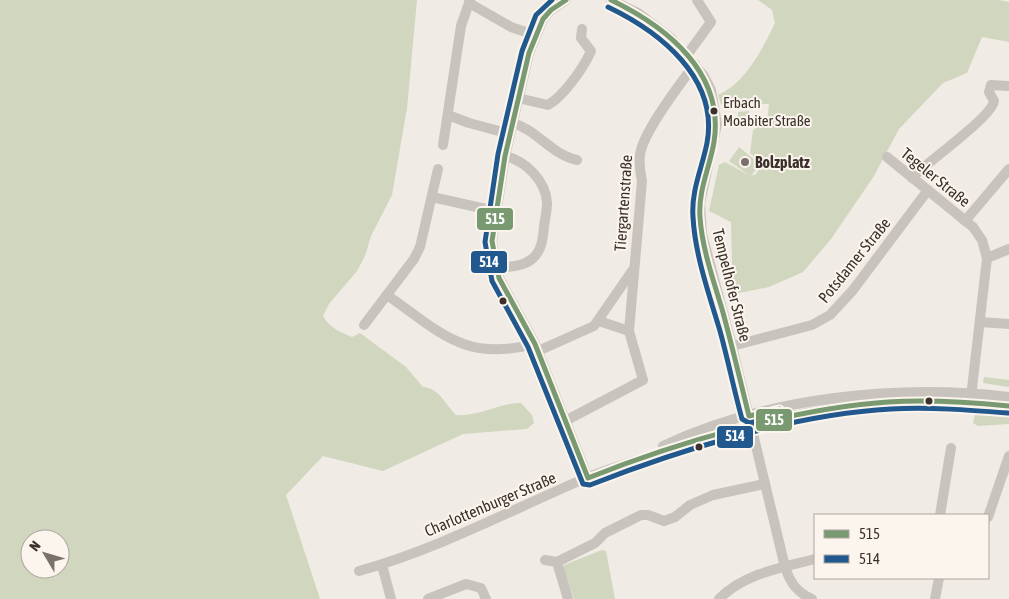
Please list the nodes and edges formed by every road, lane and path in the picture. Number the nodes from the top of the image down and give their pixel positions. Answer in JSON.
{"nodes":[{"id":1,"x":612,"y":0,"type":"edge"},
{"id":2,"x":697,"y":0,"type":"edge"},
{"id":3,"x":470,"y":1,"type":"edge"},
{"id":4,"x":562,"y":1,"type":"edge"},
{"id":5,"x":582,"y":29,"type":"dead end"},
{"id":6,"x":534,"y":35,"type":"junction"},
{"id":7,"x":687,"y":55,"type":"junction"},
{"id":8,"x":695,"y":64,"type":"junction"},
{"id":9,"x":1009,"y":86,"type":"edge"},
{"id":10,"x":518,"y":98,"type":"junction"},
{"id":11,"x":448,"y":115,"type":"junction"},
{"id":12,"x":513,"y":122,"type":"junction"},
{"id":13,"x":510,"y":134,"type":"junction"},
{"id":14,"x":443,"y":145,"type":"dead end"},
{"id":15,"x":505,"y":156,"type":"junction"},
{"id":16,"x":887,"y":157,"type":"dead end"},
{"id":17,"x":577,"y":160,"type":"dead end"},
{"id":18,"x":438,"y":169,"type":"dead end"},
{"id":19,"x":1009,"y":169,"type":"edge"},
{"id":20,"x":912,"y":178,"type":"junction"},
{"id":21,"x":928,"y":190,"type":"junction"},
{"id":22,"x":432,"y":197,"type":"junction"},
{"id":23,"x":495,"y":211,"type":"junction"},
{"id":24,"x":965,"y":221,"type":"junction"},
{"id":25,"x":1009,"y":249,"type":"edge"},
{"id":26,"x":987,"y":258,"type":"junction"},
{"id":27,"x":495,"y":268,"type":"junction"},
{"id":28,"x":633,"y":268,"type":"junction"},
{"id":29,"x":387,"y":295,"type":"junction"},
{"id":30,"x":599,"y":321,"type":"junction"},
{"id":31,"x":980,"y":322,"type":"junction"},
{"id":32,"x":1009,"y":324,"type":"edge"},
{"id":33,"x":364,"y":325,"type":"dead end"},
{"id":34,"x":629,"y":331,"type":"junction"},
{"id":35,"x":732,"y":346,"type":"junction"},
{"id":36,"x":536,"y":348,"type":"junction"},
{"id":37,"x":972,"y":397,"type":"junction"},
{"id":38,"x":1009,"y":397,"type":"edge"},
{"id":39,"x":1009,"y":406,"type":"edge"},
{"id":40,"x":566,"y":421,"type":"junction"},
{"id":41,"x":750,"y":421,"type":"junction"},
{"id":42,"x":951,"y":448,"type":"dead end"},
{"id":43,"x":1009,"y":456,"type":"edge"},
{"id":44,"x":588,"y":478,"type":"junction"},
{"id":45,"x":765,"y":484,"type":"junction"},
{"id":46,"x":940,"y":514,"type":"edge"},
{"id":47,"x":989,"y":514,"type":"edge"},
{"id":48,"x":814,"y":559,"type":"edge"},
{"id":49,"x":545,"y":560,"type":"dead end"},
{"id":50,"x":557,"y":562,"type":"junction"},
{"id":51,"x":382,"y":565,"type":"junction"},
{"id":52,"x":785,"y":567,"type":"junction"},
{"id":53,"x":359,"y":571,"type":"dead end"},
{"id":54,"x":939,"y":579,"type":"edge"},
{"id":55,"x":391,"y":599,"type":"edge"},
{"id":56,"x":428,"y":599,"type":"edge"},
{"id":57,"x":486,"y":599,"type":"edge"},
{"id":58,"x":568,"y":599,"type":"edge"},
{"id":59,"x":719,"y":599,"type":"edge"},
{"id":60,"x":812,"y":599,"type":"edge"},
{"id":61,"x":935,"y":599,"type":"edge"}],
"edges":[{"from":1,"to":7,"type":"street","name":"Tempelhofer Straße"},
{"from":2,"to":7,"type":"street"},
{"from":3,"to":6,"type":"street"},
{"from":3,"to":11,"type":"street"},
{"from":4,"to":6,"type":"street"},
{"from":5,"to":10,"type":"street"},
{"from":6,"to":10,"type":"street"},
{"from":7,"to":8,"type":"street","name":"Tempelhofer Straße"},
{"from":8,"to":28,"type":"street","name":"Tiergartenstraße"},
{"from":8,"to":35,"type":"street","name":"Tempelhofer Straße"},
{"from":9,"to":20,"type":"street"},
{"from":10,"to":12,"type":"street"},
{"from":11,"to":13,"type":"street"},
{"from":11,"to":14,"type":"street"},
{"from":12,"to":13,"type":"street"},
{"from":12,"to":17,"type":"street"},
{"from":13,"to":15,"type":"street"},
{"from":15,"to":23,"type":"street"},
{"from":15,"to":27,"type":"street"},
{"from":16,"to":20,"type":"street","name":"Tegeler Straße"},
{"from":18,"to":22,"type":"street"},
{"from":19,"to":24,"type":"street","name":"Tegeler Straße"},
{"from":20,"to":21,"type":"street","name":"Tegeler Straße"},
{"from":21,"to":24,"type":"street","name":"Tegeler Straße"},
{"from":21,"to":35,"type":"street","name":"Potsdamer Straße"},
{"from":22,"to":23,"type":"street"},
{"from":22,"to":29,"type":"street"},
{"from":23,"to":27,"type":"street"},
{"from":24,"to":26,"type":"street","name":"Tegeler Straße"},
{"from":25,"to":26,"type":"street"},
{"from":26,"to":31,"type":"street","name":"Tegeler Straße"},
{"from":27,"to":36,"type":"street"},
{"from":28,"to":30,"type":"street","name":"Tiergartenstraße"},
{"from":28,"to":34,"type":"street","name":"Tiergartenstraße"},
{"from":29,"to":33,"type":"street"},
{"from":29,"to":36,"type":"street"},
{"from":30,"to":34,"type":"street"},
{"from":30,"to":36,"type":"street"},
{"from":31,"to":32,"type":"street"},
{"from":31,"to":37,"type":"street","name":"Tegeler Straße"},
{"from":34,"to":40,"type":"street","name":"Tiergartenstraße"},
{"from":35,"to":41,"type":"street","name":"Tempelhofer Straße"},
{"from":36,"to":40,"type":"street"},
{"from":37,"to":38,"type":"street","name":"Charlottenburger Straße"},
{"from":37,"to":39,"type":"street","name":"Charlottenburger Straße"},
{"from":37,"to":41,"type":"street","name":"Charlottenburger Straße"},
{"from":40,"to":44,"type":"street"},
{"from":41,"to":44,"type":"street","name":"Charlottenburger Straße"},
{"from":41,"to":45,"type":"street","name":"Tempelhofer Straße"},
{"from":42,"to":46,"type":"street"},
{"from":43,"to":47,"type":"street"},
{"from":44,"to":51,"type":"street","name":"Charlottenburger Straße"},
{"from":45,"to":50,"type":"street"},
{"from":45,"to":52,"type":"street","name":"Tempelhofer Straße"},
{"from":48,"to":52,"type":"street"},
{"from":49,"to":50,"type":"street"},
{"from":50,"to":58,"type":"street"},
{"from":51,"to":53,"type":"street","name":"Charlottenburger Straße"},
{"from":51,"to":55,"type":"street"},
{"from":52,"to":59,"type":"street"},
{"from":52,"to":60,"type":"street","name":"Tempelhofer Straße"},
{"from":54,"to":61,"type":"street"},
{"from":56,"to":57,"type":"street"}]}
